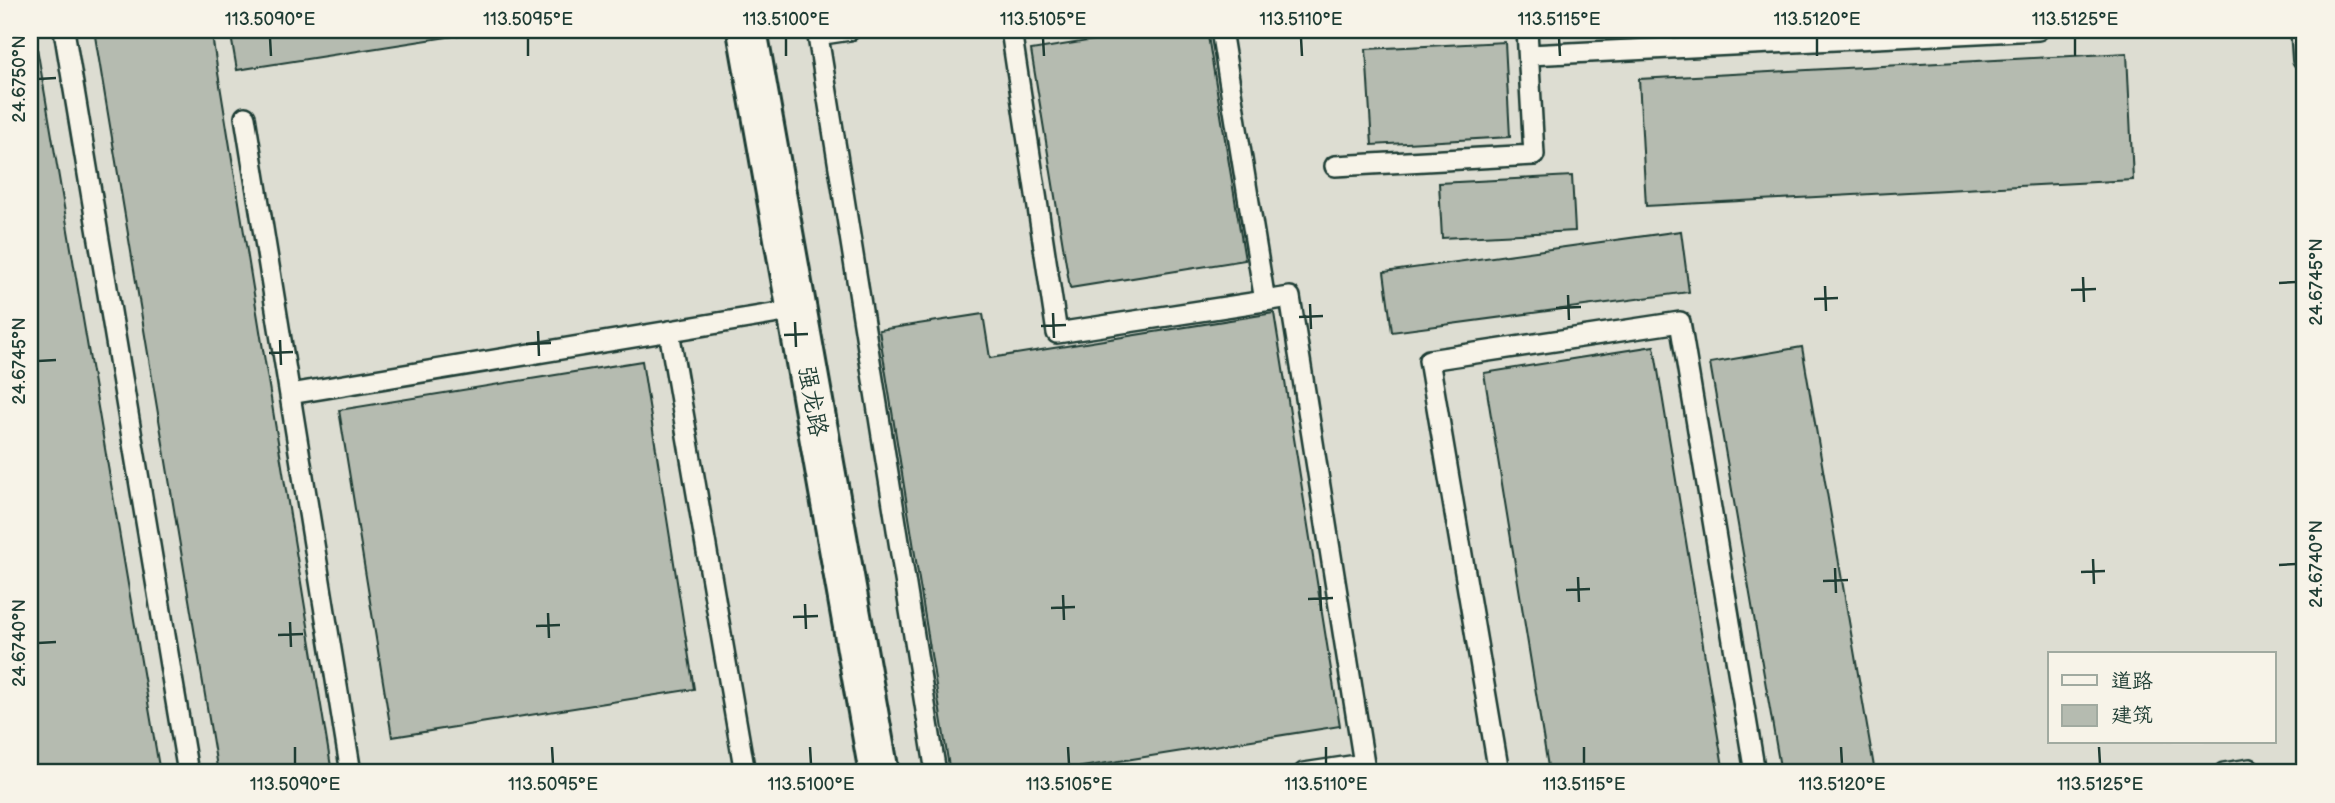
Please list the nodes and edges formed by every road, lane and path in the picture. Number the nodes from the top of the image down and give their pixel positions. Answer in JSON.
{"nodes":[{"id":1,"x":64,"y":30,"type":"edge"},
{"id":2,"x":747,"y":30,"type":"edge"},
{"id":3,"x":850,"y":30,"type":"edge"},
{"id":4,"x":1011,"y":30,"type":"edge"},
{"id":5,"x":1221,"y":30,"type":"edge"},
{"id":6,"x":1527,"y":30,"type":"edge"},
{"id":7,"x":2038,"y":30,"type":"edge"},
{"id":8,"x":2301,"y":30,"type":"edge"},
{"id":9,"x":817,"y":32,"type":"edge"},
{"id":10,"x":1529,"y":55,"type":"junction"},
{"id":11,"x":2305,"y":60,"type":"edge"},
{"id":12,"x":245,"y":117,"type":"dead end"},
{"id":13,"x":1335,"y":166,"type":"dead end"},
{"id":14,"x":1265,"y":301,"type":"junction"},
{"id":15,"x":797,"y":310,"type":"junction"},
{"id":16,"x":669,"y":331,"type":"junction"},
{"id":17,"x":289,"y":394,"type":"junction"},
{"id":18,"x":188,"y":773,"type":"edge"},
{"id":19,"x":351,"y":773,"type":"edge"},
{"id":20,"x":745,"y":773,"type":"edge"},
{"id":21,"x":879,"y":773,"type":"edge"},
{"id":22,"x":936,"y":773,"type":"edge"},
{"id":23,"x":1304,"y":773,"type":"edge"},
{"id":24,"x":1499,"y":773,"type":"edge"},
{"id":25,"x":1755,"y":773,"type":"edge"},
{"id":26,"x":2224,"y":773,"type":"edge"},
{"id":27,"x":2251,"y":773,"type":"edge"}],
"edges":[{"from":1,"to":18,"type":"lane"},
{"from":2,"to":15,"type":"street","name":"强龙路"},
{"from":3,"to":9,"type":"lane"},
{"from":4,"to":14,"type":"lane"},
{"from":5,"to":14,"type":"lane"},
{"from":6,"to":10,"type":"lane"},
{"from":7,"to":10,"type":"lane"},
{"from":8,"to":11,"type":"lane"},
{"from":9,"to":22,"type":"lane"},
{"from":10,"to":13,"type":"lane"},
{"from":12,"to":17,"type":"lane"},
{"from":14,"to":23,"type":"lane"},
{"from":15,"to":16,"type":"lane"},
{"from":15,"to":21,"type":"street","name":"强龙路"},
{"from":16,"to":17,"type":"lane"},
{"from":16,"to":20,"type":"lane"},
{"from":17,"to":19,"type":"lane"},
{"from":24,"to":25,"type":"lane"},
{"from":26,"to":27,"type":"lane"}]}
